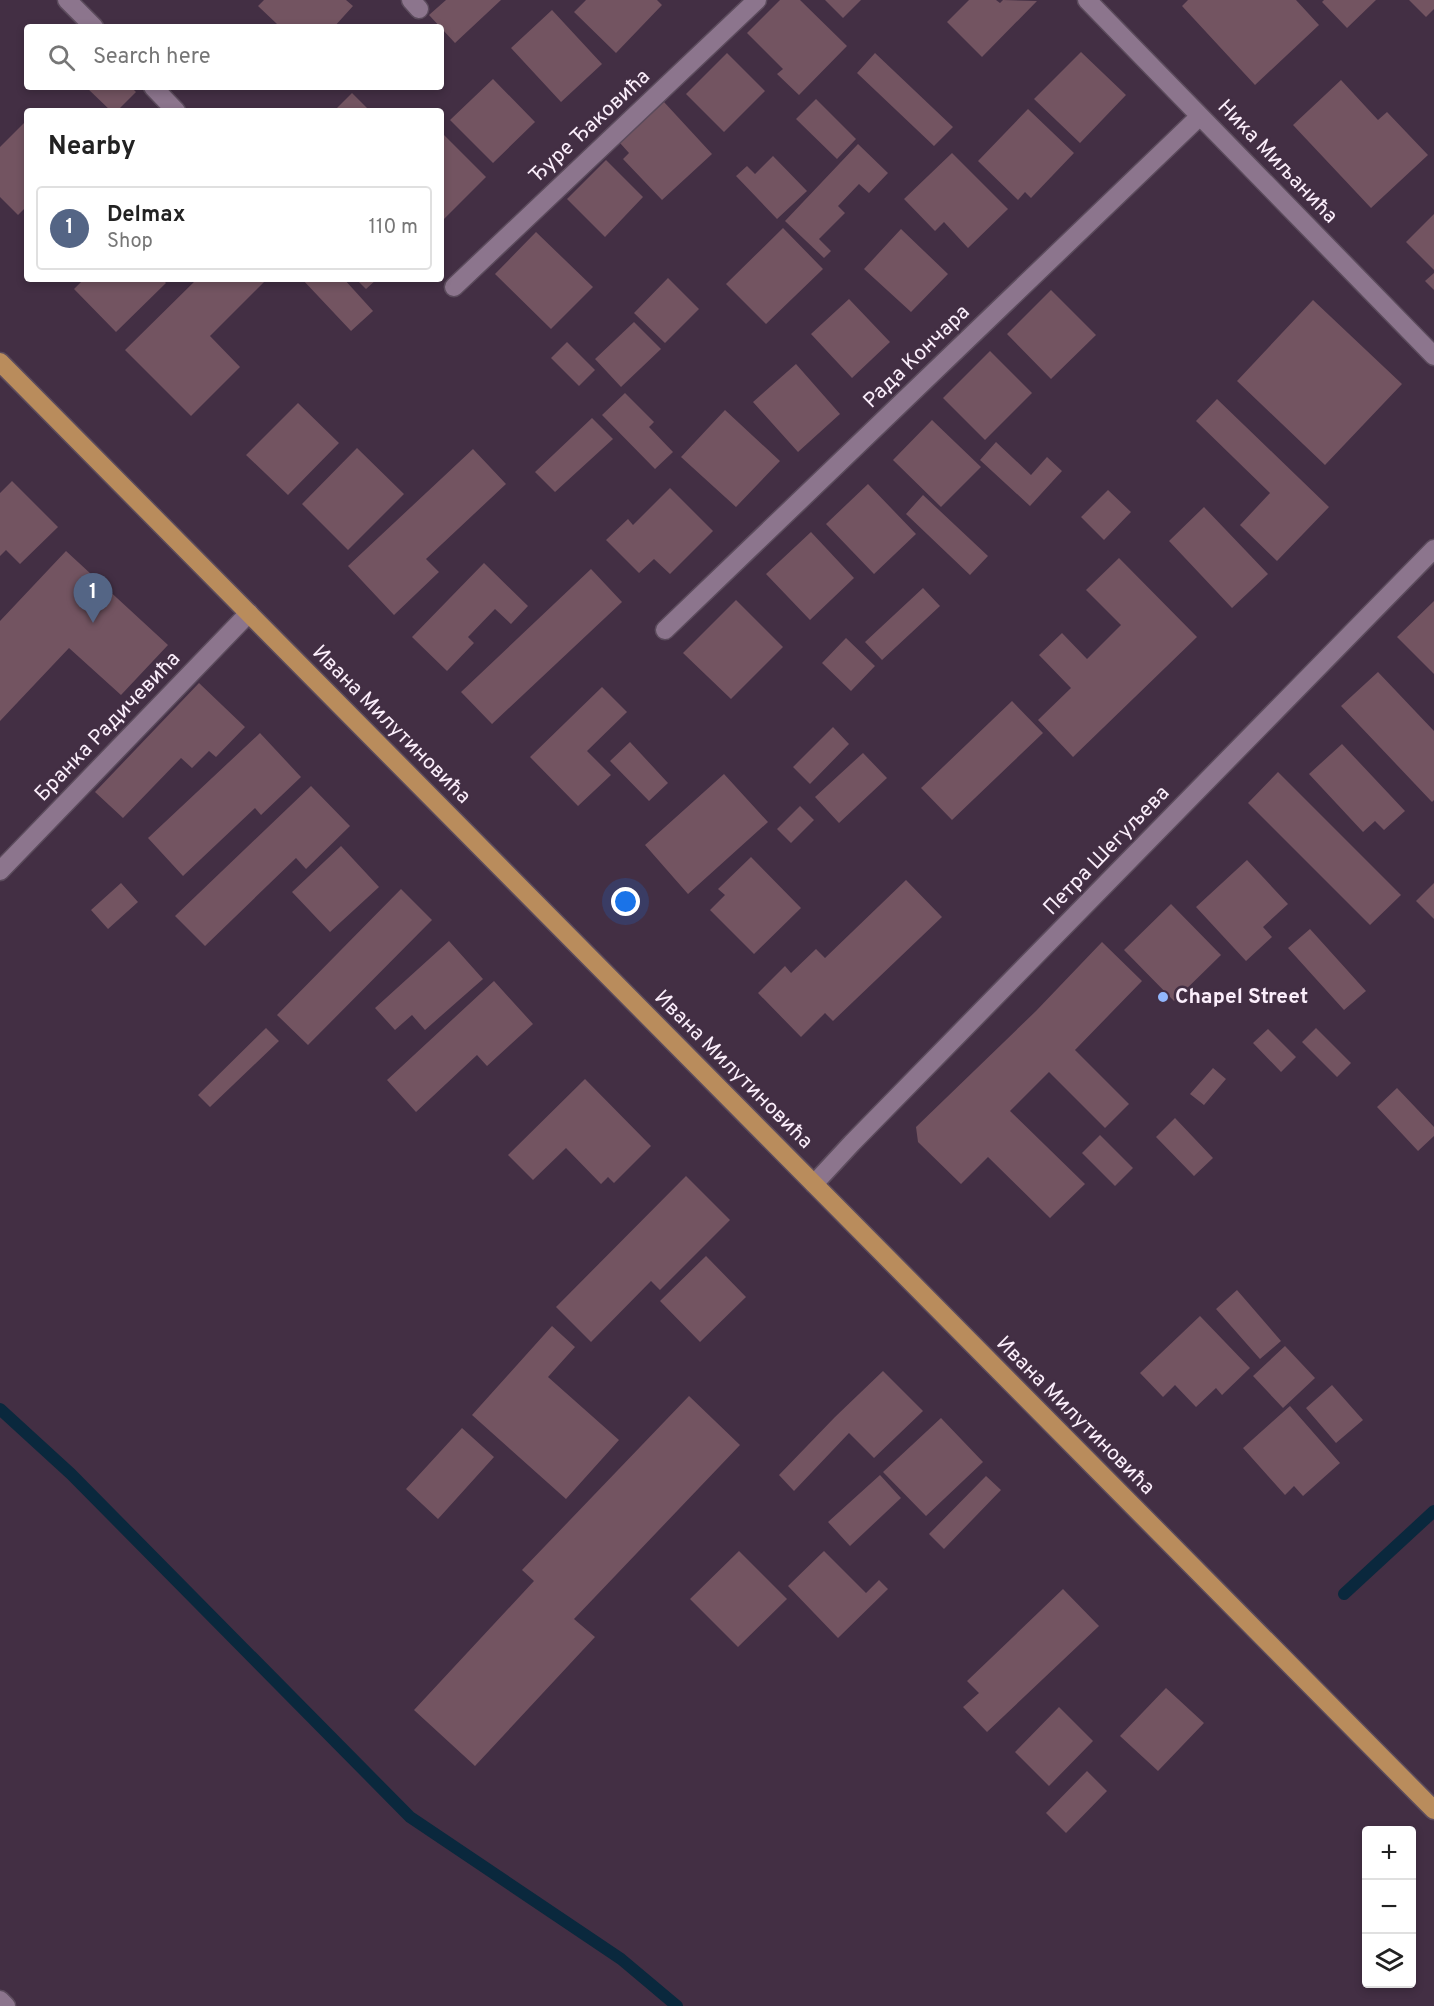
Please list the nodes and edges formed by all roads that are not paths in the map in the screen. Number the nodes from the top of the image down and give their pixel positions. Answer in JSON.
{"nodes":[{"id":1,"x":67,"y":0,"type":"edge"},
{"id":2,"x":757,"y":0,"type":"edge"},
{"id":3,"x":1087,"y":0,"type":"edge"},
{"id":4,"x":91,"y":24,"type":"edge"},
{"id":5,"x":156,"y":90,"type":"edge"},
{"id":6,"x":173,"y":108,"type":"edge"},
{"id":7,"x":1200,"y":116,"type":"junction"},
{"id":8,"x":454,"y":287,"type":"dead end"},
{"id":9,"x":1434,"y":356,"type":"edge"},
{"id":10,"x":0,"y":362,"type":"edge"},
{"id":11,"x":1434,"y":549,"type":"edge"},
{"id":12,"x":249,"y":613,"type":"junction"},
{"id":13,"x":665,"y":630,"type":"dead end"},
{"id":14,"x":0,"y":871,"type":"edge"},
{"id":15,"x":814,"y":1185,"type":"junction"},
{"id":16,"x":1434,"y":1810,"type":"edge"},
{"id":17,"x":0,"y":2000,"type":"edge"},
{"id":18,"x":6,"y":2006,"type":"edge"}],
"edges":[{"from":1,"to":4,"type":"street"},
{"from":2,"to":8,"type":"street","name":"Ђуре Ђаковића"},
{"from":3,"to":7,"type":"street","name":"Ника Миљанића"},
{"from":5,"to":6,"type":"street"},
{"from":7,"to":9,"type":"street","name":"Ника Миљанића"},
{"from":7,"to":13,"type":"street","name":"Рада Кончара"},
{"from":10,"to":12,"type":"main road","name":"Ивана Милутиновића"},
{"from":11,"to":15,"type":"street","name":"Петра Шегуљева"},
{"from":12,"to":14,"type":"street","name":"Бранка Радичевића"},
{"from":12,"to":15,"type":"main road","name":"Ивана Милутиновића"},
{"from":15,"to":16,"type":"main road","name":"Ивана Милутиновића"},
{"from":17,"to":18,"type":"street"}]}
